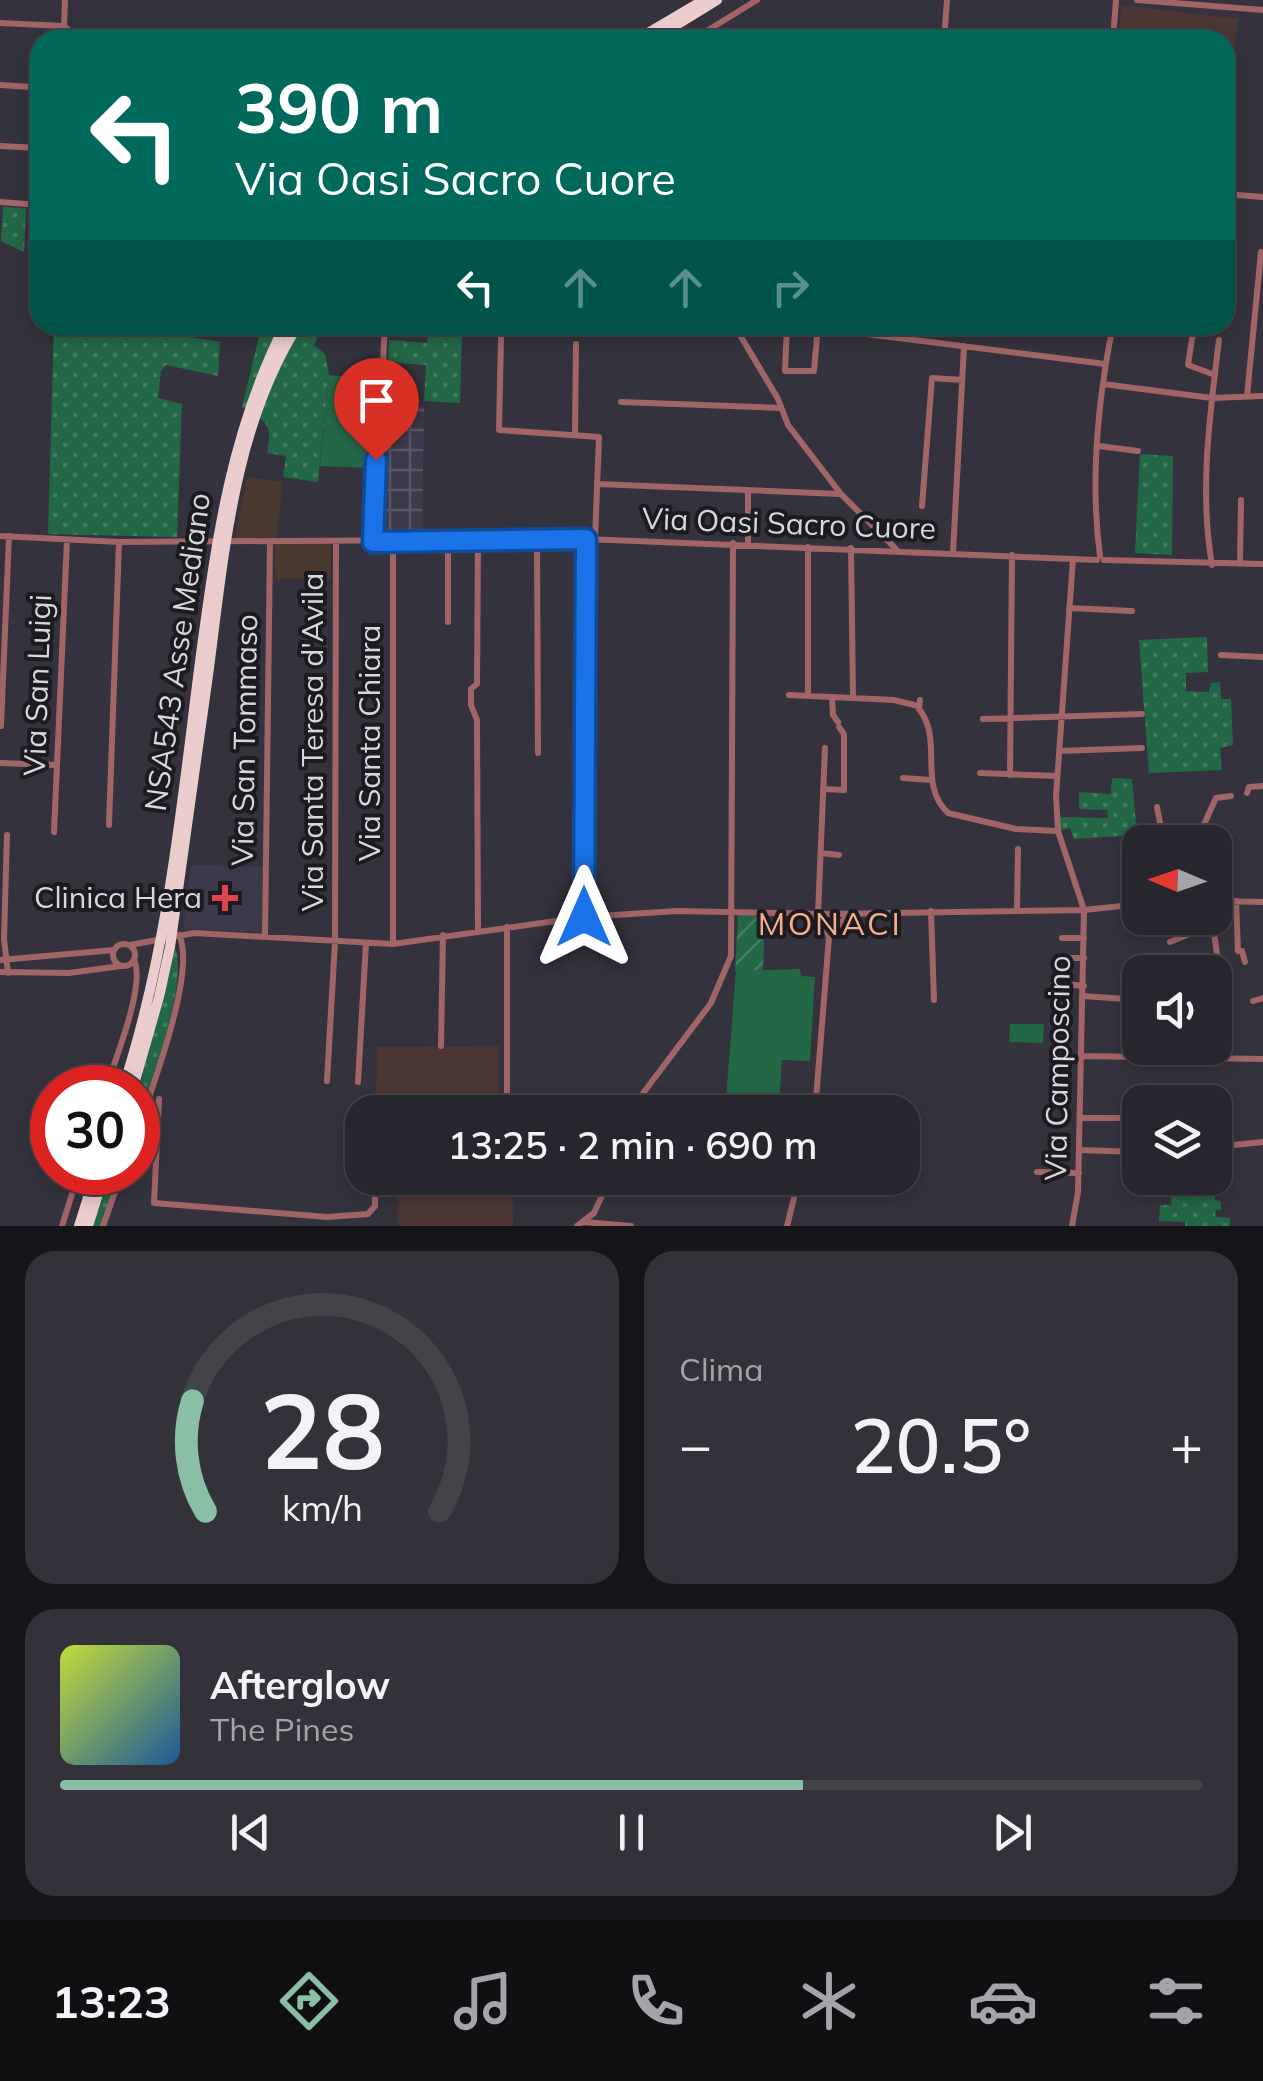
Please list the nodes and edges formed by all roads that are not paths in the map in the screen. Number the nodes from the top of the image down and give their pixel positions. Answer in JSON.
{"nodes":[{"id":1,"x":65,"y":0,"type":"edge"},
{"id":2,"x":704,"y":0,"type":"edge"},
{"id":3,"x":717,"y":0,"type":"edge"},
{"id":4,"x":756,"y":0,"type":"edge"},
{"id":5,"x":947,"y":0,"type":"edge"},
{"id":6,"x":1116,"y":0,"type":"edge"},
{"id":7,"x":1136,"y":0,"type":"edge"},
{"id":8,"x":1194,"y":2,"type":"edge"},
{"id":9,"x":1222,"y":3,"type":"edge"},
{"id":10,"x":1253,"y":4,"type":"edge"},
{"id":11,"x":1263,"y":10,"type":"edge"},
{"id":12,"x":0,"y":23,"type":"edge"},
{"id":13,"x":64,"y":26,"type":"junction"},
{"id":14,"x":68,"y":30,"type":"edge"},
{"id":15,"x":653,"y":30,"type":"edge"},
{"id":16,"x":668,"y":30,"type":"edge"},
{"id":17,"x":708,"y":30,"type":"edge"},
{"id":18,"x":945,"y":30,"type":"edge"},
{"id":19,"x":1113,"y":30,"type":"edge"},
{"id":20,"x":0,"y":85,"type":"edge"},
{"id":21,"x":30,"y":87,"type":"edge"},
{"id":22,"x":0,"y":146,"type":"edge"},
{"id":23,"x":30,"y":148,"type":"edge"},
{"id":24,"x":1235,"y":195,"type":"edge"},
{"id":25,"x":1263,"y":197,"type":"edge"},
{"id":26,"x":0,"y":202,"type":"edge"},
{"id":27,"x":30,"y":204,"type":"edge"},
{"id":28,"x":1261,"y":252,"type":"edge"},
{"id":29,"x":289,"y":335,"type":"edge"},
{"id":30,"x":384,"y":335,"type":"edge"},
{"id":31,"x":740,"y":335,"type":"edge"},
{"id":32,"x":786,"y":335,"type":"edge"},
{"id":33,"x":817,"y":335,"type":"edge"},
{"id":34,"x":884,"y":335,"type":"edge"},
{"id":35,"x":1111,"y":335,"type":"edge"},
{"id":36,"x":1192,"y":335,"type":"edge"},
{"id":37,"x":501,"y":337,"type":"dead end"},
{"id":38,"x":1218,"y":340,"type":"dead end"},
{"id":39,"x":576,"y":344,"type":"dead end"},
{"id":40,"x":964,"y":346,"type":"junction"},
{"id":41,"x":1105,"y":364,"type":"junction"},
{"id":42,"x":1215,"y":375,"type":"junction"},
{"id":43,"x":962,"y":380,"type":"junction"},
{"id":44,"x":1103,"y":384,"type":"junction"},
{"id":45,"x":1247,"y":396,"type":"junction"},
{"id":46,"x":1263,"y":396,"type":"edge"},
{"id":47,"x":1212,"y":398,"type":"junction"},
{"id":48,"x":621,"y":402,"type":"dead end"},
{"id":49,"x":782,"y":408,"type":"junction"},
{"id":50,"x":575,"y":435,"type":"junction"},
{"id":51,"x":1099,"y":446,"type":"junction"},
{"id":52,"x":1138,"y":451,"type":"dead end"},
{"id":53,"x":597,"y":484,"type":"junction"},
{"id":54,"x":748,"y":490,"type":"junction"},
{"id":55,"x":841,"y":494,"type":"junction"},
{"id":56,"x":1241,"y":500,"type":"dead end"},
{"id":57,"x":922,"y":506,"type":"dead end"},
{"id":58,"x":4,"y":536,"type":"edge"},
{"id":59,"x":538,"y":538,"type":"junction"},
{"id":60,"x":590,"y":539,"type":"junction"},
{"id":61,"x":67,"y":540,"type":"junction"},
{"id":62,"x":448,"y":540,"type":"junction"},
{"id":63,"x":478,"y":540,"type":"junction"},
{"id":64,"x":119,"y":542,"type":"junction"},
{"id":65,"x":270,"y":542,"type":"junction"},
{"id":66,"x":336,"y":542,"type":"junction"},
{"id":67,"x":373,"y":542,"type":"junction"},
{"id":68,"x":392,"y":542,"type":"junction"},
{"id":69,"x":733,"y":544,"type":"junction"},
{"id":70,"x":748,"y":544,"type":"junction"},
{"id":71,"x":808,"y":546,"type":"junction"},
{"id":72,"x":850,"y":548,"type":"junction"},
{"id":73,"x":897,"y":550,"type":"junction"},
{"id":74,"x":952,"y":552,"type":"junction"},
{"id":75,"x":1012,"y":555,"type":"junction"},
{"id":76,"x":1100,"y":558,"type":"junction"},
{"id":77,"x":1073,"y":559,"type":"junction"},
{"id":78,"x":1240,"y":564,"type":"junction"},
{"id":79,"x":1263,"y":564,"type":"edge"},
{"id":80,"x":1212,"y":565,"type":"junction"},
{"id":81,"x":1070,"y":608,"type":"junction"},
{"id":82,"x":1132,"y":611,"type":"dead end"},
{"id":83,"x":448,"y":622,"type":"dead end"},
{"id":84,"x":1221,"y":655,"type":"dead end"},
{"id":85,"x":1263,"y":657,"type":"edge"},
{"id":86,"x":789,"y":695,"type":"dead end"},
{"id":87,"x":808,"y":696,"type":"junction"},
{"id":88,"x":832,"y":697,"type":"junction"},
{"id":89,"x":853,"y":698,"type":"junction"},
{"id":90,"x":1142,"y":714,"type":"dead end"},
{"id":91,"x":1061,"y":718,"type":"junction"},
{"id":92,"x":983,"y":719,"type":"dead end"},
{"id":93,"x":1010,"y":719,"type":"junction"},
{"id":94,"x":1,"y":726,"type":"edge"},
{"id":95,"x":825,"y":748,"type":"dead end"},
{"id":96,"x":1142,"y":748,"type":"dead end"},
{"id":97,"x":1059,"y":751,"type":"junction"},
{"id":98,"x":538,"y":753,"type":"dead end"},
{"id":99,"x":0,"y":763,"type":"edge"},
{"id":100,"x":57,"y":765,"type":"junction"},
{"id":101,"x":980,"y":773,"type":"dead end"},
{"id":102,"x":1010,"y":775,"type":"junction"},
{"id":103,"x":1057,"y":776,"type":"junction"},
{"id":104,"x":902,"y":778,"type":"dead end"},
{"id":105,"x":931,"y":780,"type":"junction"},
{"id":106,"x":1263,"y":786,"type":"edge"},
{"id":107,"x":824,"y":789,"type":"junction"},
{"id":108,"x":1247,"y":793,"type":"dead end"},
{"id":109,"x":1231,"y":796,"type":"dead end"},
{"id":110,"x":1157,"y":807,"type":"dead end"},
{"id":111,"x":109,"y":824,"type":"dead end"},
{"id":112,"x":1160,"y":825,"type":"edge"},
{"id":113,"x":1204,"y":825,"type":"edge"},
{"id":114,"x":1058,"y":831,"type":"junction"},
{"id":115,"x":54,"y":832,"type":"dead end"},
{"id":116,"x":8,"y":835,"type":"dead end"},
{"id":117,"x":1018,"y":850,"type":"dead end"},
{"id":118,"x":821,"y":853,"type":"junction"},
{"id":119,"x":839,"y":854,"type":"dead end"},
{"id":120,"x":1232,"y":901,"type":"edge"},
{"id":121,"x":1236,"y":901,"type":"junction"},
{"id":122,"x":1263,"y":902,"type":"edge"},
{"id":123,"x":1122,"y":906,"type":"edge"},
{"id":124,"x":733,"y":910,"type":"junction"},
{"id":125,"x":1018,"y":910,"type":"junction"},
{"id":126,"x":1084,"y":910,"type":"junction"},
{"id":127,"x":931,"y":911,"type":"junction"},
{"id":128,"x":808,"y":914,"type":"junction"},
{"id":129,"x":818,"y":914,"type":"junction"},
{"id":130,"x":829,"y":914,"type":"junction"},
{"id":131,"x":853,"y":914,"type":"junction"},
{"id":132,"x":584,"y":917,"type":"junction"},
{"id":133,"x":506,"y":927,"type":"junction"},
{"id":134,"x":478,"y":930,"type":"junction"},
{"id":135,"x":829,"y":932,"type":"junction"},
{"id":136,"x":179,"y":935,"type":"junction"},
{"id":137,"x":443,"y":935,"type":"junction"},
{"id":138,"x":1187,"y":935,"type":"edge"},
{"id":139,"x":265,"y":937,"type":"junction"},
{"id":140,"x":1062,"y":938,"type":"dead end"},
{"id":141,"x":1084,"y":938,"type":"junction"},
{"id":142,"x":335,"y":942,"type":"junction"},
{"id":143,"x":1170,"y":942,"type":"dead end"},
{"id":144,"x":366,"y":943,"type":"junction"},
{"id":145,"x":393,"y":944,"type":"junction"},
{"id":146,"x":114,"y":950,"type":"junction"},
{"id":147,"x":133,"y":952,"type":"junction"},
{"id":148,"x":1062,"y":958,"type":"dead end"},
{"id":149,"x":1084,"y":958,"type":"junction"},
{"id":150,"x":4,"y":960,"type":"edge"},
{"id":151,"x":1245,"y":962,"type":"dead end"},
{"id":152,"x":120,"y":966,"type":"junction"},
{"id":153,"x":4,"y":973,"type":"edge"},
{"id":154,"x":1052,"y":983,"type":"dead end"},
{"id":155,"x":1084,"y":986,"type":"junction"},
{"id":156,"x":155,"y":996,"type":"junction"},
{"id":157,"x":1084,"y":996,"type":"junction"},
{"id":158,"x":1263,"y":998,"type":"edge"},
{"id":159,"x":1122,"y":999,"type":"edge"},
{"id":160,"x":934,"y":1000,"type":"dead end"},
{"id":161,"x":1253,"y":1001,"type":"dead end"},
{"id":162,"x":442,"y":1046,"type":"dead end"},
{"id":163,"x":1082,"y":1056,"type":"junction"},
{"id":164,"x":1263,"y":1059,"type":"edge"},
{"id":165,"x":113,"y":1065,"type":"edge"},
{"id":166,"x":132,"y":1065,"type":"edge"},
{"id":167,"x":138,"y":1065,"type":"edge"},
{"id":168,"x":158,"y":1065,"type":"edge"},
{"id":169,"x":327,"y":1081,"type":"dead end"},
{"id":170,"x":358,"y":1082,"type":"dead end"},
{"id":171,"x":507,"y":1095,"type":"edge"},
{"id":172,"x":642,"y":1095,"type":"edge"},
{"id":173,"x":815,"y":1095,"type":"edge"},
{"id":174,"x":1080,"y":1118,"type":"junction"},
{"id":175,"x":1122,"y":1118,"type":"edge"},
{"id":176,"x":1263,"y":1142,"type":"edge"},
{"id":177,"x":1232,"y":1145,"type":"edge"},
{"id":178,"x":1080,"y":1150,"type":"junction"},
{"id":179,"x":1122,"y":1151,"type":"edge"},
{"id":180,"x":1037,"y":1172,"type":"dead end"},
{"id":181,"x":1079,"y":1173,"type":"junction"},
{"id":182,"x":72,"y":1195,"type":"edge"},
{"id":183,"x":89,"y":1195,"type":"edge"},
{"id":184,"x":98,"y":1195,"type":"edge"},
{"id":185,"x":114,"y":1195,"type":"edge"},
{"id":186,"x":154,"y":1195,"type":"edge"},
{"id":187,"x":375,"y":1195,"type":"edge"},
{"id":188,"x":602,"y":1195,"type":"edge"},
{"id":189,"x":795,"y":1195,"type":"edge"},
{"id":190,"x":580,"y":1224,"type":"edge"},
{"id":191,"x":62,"y":1226,"type":"edge"},
{"id":192,"x":79,"y":1226,"type":"edge"},
{"id":193,"x":88,"y":1226,"type":"edge"},
{"id":194,"x":103,"y":1226,"type":"edge"},
{"id":195,"x":631,"y":1226,"type":"edge"},
{"id":196,"x":787,"y":1226,"type":"edge"},
{"id":197,"x":1072,"y":1226,"type":"edge"}],
"edges":[{"from":1,"to":13,"type":"street"},
{"from":2,"to":15,"type":"highway"},
{"from":3,"to":16,"type":"highway"},
{"from":4,"to":17,"type":"street"},
{"from":5,"to":18,"type":"street"},
{"from":6,"to":19,"type":"street"},
{"from":7,"to":8,"type":"street"},
{"from":8,"to":9,"type":"street"},
{"from":9,"to":10,"type":"street"},
{"from":10,"to":11,"type":"street"},
{"from":12,"to":13,"type":"street"},
{"from":13,"to":14,"type":"street"},
{"from":20,"to":21,"type":"street"},
{"from":22,"to":23,"type":"street"},
{"from":24,"to":25,"type":"street"},
{"from":26,"to":27,"type":"street"},
{"from":28,"to":45,"type":"street"},
{"from":29,"to":156,"type":"highway"},
{"from":30,"to":67,"type":"street"},
{"from":31,"to":49,"type":"street"},
{"from":32,"to":33,"type":"street"},
{"from":34,"to":40,"type":"street"},
{"from":35,"to":41,"type":"street"},
{"from":36,"to":42,"type":"street"},
{"from":37,"to":50,"type":"street"},
{"from":38,"to":42,"type":"street"},
{"from":39,"to":50,"type":"street"},
{"from":40,"to":41,"type":"street"},
{"from":40,"to":43,"type":"street"},
{"from":41,"to":44,"type":"street"},
{"from":42,"to":47,"type":"street"},
{"from":43,"to":57,"type":"street"},
{"from":43,"to":74,"type":"street"},
{"from":44,"to":47,"type":"street"},
{"from":44,"to":51,"type":"street"},
{"from":45,"to":46,"type":"street"},
{"from":45,"to":47,"type":"street"},
{"from":47,"to":80,"type":"street"},
{"from":48,"to":49,"type":"street"},
{"from":49,"to":55,"type":"street"},
{"from":50,"to":53,"type":"street"},
{"from":51,"to":52,"type":"street"},
{"from":51,"to":76,"type":"street"},
{"from":53,"to":54,"type":"street"},
{"from":53,"to":60,"type":"street"},
{"from":54,"to":55,"type":"street"},
{"from":54,"to":70,"type":"street"},
{"from":55,"to":73,"type":"street"},
{"from":56,"to":78,"type":"street"},
{"from":58,"to":61,"type":"street","name":"Via Oasi Sacro Cuore"},
{"from":58,"to":94,"type":"street"},
{"from":59,"to":60,"type":"street","name":"Via Oasi Sacro Cuore"},
{"from":59,"to":63,"type":"street","name":"Via Oasi Sacro Cuore"},
{"from":59,"to":98,"type":"street"},
{"from":60,"to":69,"type":"street","name":"Via Oasi Sacro Cuore"},
{"from":60,"to":132,"type":"street"},
{"from":61,"to":64,"type":"street","name":"Via Oasi Sacro Cuore"},
{"from":61,"to":100,"type":"street","name":"Via San Luigi"},
{"from":62,"to":63,"type":"street","name":"Via Oasi Sacro Cuore"},
{"from":62,"to":68,"type":"street","name":"Via Oasi Sacro Cuore"},
{"from":62,"to":83,"type":"street"},
{"from":63,"to":134,"type":"street"},
{"from":64,"to":65,"type":"street","name":"Via Oasi Sacro Cuore"},
{"from":64,"to":111,"type":"street"},
{"from":65,"to":66,"type":"street","name":"Via Oasi Sacro Cuore"},
{"from":65,"to":139,"type":"street","name":"Via San Tommaso"},
{"from":66,"to":67,"type":"street","name":"Via Oasi Sacro Cuore"},
{"from":66,"to":142,"type":"street","name":"Via Santa Teresa d'Avila"},
{"from":67,"to":68,"type":"street","name":"Via Oasi Sacro Cuore"},
{"from":68,"to":145,"type":"street","name":"Via Santa Chiara"},
{"from":69,"to":70,"type":"street","name":"Via Oasi Sacro Cuore"},
{"from":69,"to":124,"type":"street"},
{"from":70,"to":71,"type":"street","name":"Via Oasi Sacro Cuore"},
{"from":71,"to":72,"type":"street","name":"Via Oasi Sacro Cuore"},
{"from":71,"to":87,"type":"street"},
{"from":72,"to":73,"type":"street","name":"Via Oasi Sacro Cuore"},
{"from":72,"to":89,"type":"street"},
{"from":73,"to":74,"type":"street","name":"Via Oasi Sacro Cuore"},
{"from":74,"to":75,"type":"street","name":"Via Oasi Sacro Cuore"},
{"from":75,"to":77,"type":"street","name":"Via Oasi Sacro Cuore"},
{"from":75,"to":93,"type":"street"},
{"from":76,"to":77,"type":"street","name":"Via Oasi Sacro Cuore"},
{"from":76,"to":80,"type":"street","name":"Via Oasi Sacro Cuore"},
{"from":77,"to":81,"type":"street","name":"Via Camposcino"},
{"from":78,"to":79,"type":"street","name":"Via Oasi Sacro Cuore"},
{"from":78,"to":80,"type":"street","name":"Via Oasi Sacro Cuore"},
{"from":81,"to":82,"type":"street"},
{"from":81,"to":91,"type":"street","name":"Via Camposcino"},
{"from":84,"to":85,"type":"street"},
{"from":86,"to":87,"type":"street"},
{"from":87,"to":88,"type":"street"},
{"from":88,"to":89,"type":"street"},
{"from":88,"to":107,"type":"street"},
{"from":89,"to":105,"type":"street"},
{"from":90,"to":91,"type":"street"},
{"from":91,"to":93,"type":"street"},
{"from":91,"to":97,"type":"street","name":"Via Camposcino"},
{"from":92,"to":93,"type":"street"},
{"from":93,"to":102,"type":"street"},
{"from":95,"to":107,"type":"street"},
{"from":96,"to":97,"type":"street"},
{"from":97,"to":103,"type":"street","name":"Via Camposcino"},
{"from":99,"to":100,"type":"street"},
{"from":100,"to":115,"type":"street","name":"Via San Luigi"},
{"from":101,"to":102,"type":"street"},
{"from":102,"to":103,"type":"street"},
{"from":103,"to":114,"type":"street","name":"Via Camposcino"},
{"from":104,"to":105,"type":"street"},
{"from":105,"to":114,"type":"street"},
{"from":106,"to":108,"type":"street"},
{"from":107,"to":118,"type":"street"},
{"from":109,"to":113,"type":"street"},
{"from":110,"to":112,"type":"street"},
{"from":114,"to":126,"type":"street","name":"Via Camposcino"},
{"from":116,"to":150,"type":"street"},
{"from":117,"to":125,"type":"street"},
{"from":118,"to":119,"type":"street"},
{"from":118,"to":129,"type":"street"},
{"from":120,"to":121,"type":"street"},
{"from":121,"to":122,"type":"street"},
{"from":121,"to":151,"type":"street"},
{"from":123,"to":126,"type":"street"},
{"from":124,"to":128,"type":"street"},
{"from":124,"to":132,"type":"street"},
{"from":124,"to":172,"type":"street"},
{"from":125,"to":126,"type":"street"},
{"from":125,"to":127,"type":"street"},
{"from":126,"to":141,"type":"street","name":"Via Camposcino"},
{"from":127,"to":131,"type":"street"},
{"from":127,"to":160,"type":"street"},
{"from":128,"to":129,"type":"street"},
{"from":128,"to":135,"type":"street"},
{"from":129,"to":130,"type":"street"},
{"from":130,"to":131,"type":"street"},
{"from":130,"to":135,"type":"street"},
{"from":131,"to":135,"type":"street"},
{"from":132,"to":133,"type":"street"},
{"from":133,"to":134,"type":"street"},
{"from":133,"to":171,"type":"street"},
{"from":134,"to":137,"type":"street"},
{"from":135,"to":173,"type":"street"},
{"from":136,"to":139,"type":"street"},
{"from":136,"to":147,"type":"street"},
{"from":136,"to":168,"type":"street"},
{"from":137,"to":145,"type":"street"},
{"from":137,"to":162,"type":"street"},
{"from":138,"to":143,"type":"street"},
{"from":139,"to":142,"type":"street"},
{"from":140,"to":141,"type":"street"},
{"from":141,"to":149,"type":"street","name":"Via Camposcino"},
{"from":142,"to":144,"type":"street"},
{"from":142,"to":169,"type":"street","name":"Via Santa Teresa d'Avila"},
{"from":144,"to":145,"type":"street"},
{"from":144,"to":170,"type":"street"},
{"from":146,"to":147,"type":"street"},
{"from":146,"to":150,"type":"street"},
{"from":146,"to":152,"type":"street"},
{"from":147,"to":152,"type":"street"},
{"from":147,"to":165,"type":"street"},
{"from":148,"to":149,"type":"street"},
{"from":149,"to":155,"type":"street","name":"Via Camposcino"},
{"from":150,"to":153,"type":"street"},
{"from":152,"to":153,"type":"street"},
{"from":154,"to":155,"type":"street"},
{"from":155,"to":157,"type":"street","name":"Via Camposcino"},
{"from":156,"to":166,"type":"highway"},
{"from":156,"to":167,"type":"highway"},
{"from":157,"to":159,"type":"street"},
{"from":157,"to":163,"type":"street","name":"Via Camposcino"},
{"from":158,"to":161,"type":"street"},
{"from":163,"to":164,"type":"street"},
{"from":163,"to":174,"type":"street","name":"Via Camposcino"},
{"from":174,"to":175,"type":"street"},
{"from":174,"to":178,"type":"street","name":"Via Camposcino"},
{"from":176,"to":177,"type":"street"},
{"from":178,"to":179,"type":"street"},
{"from":178,"to":181,"type":"street","name":"Via Camposcino"},
{"from":180,"to":181,"type":"street"},
{"from":181,"to":197,"type":"street","name":"Via Camposcino"},
{"from":182,"to":191,"type":"street"},
{"from":183,"to":192,"type":"highway"},
{"from":184,"to":193,"type":"highway"},
{"from":185,"to":194,"type":"street"},
{"from":186,"to":187,"type":"street"},
{"from":188,"to":190,"type":"street"},
{"from":189,"to":196,"type":"street"},
{"from":190,"to":195,"type":"street"}]}
